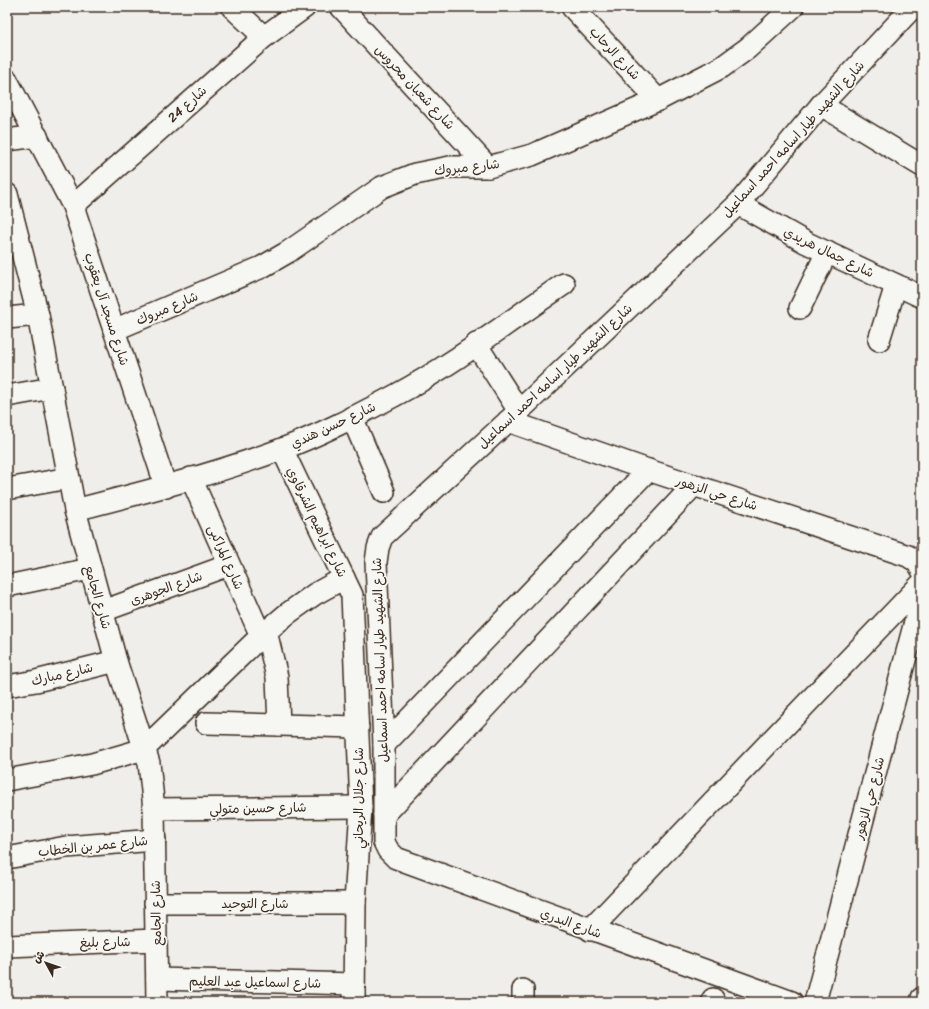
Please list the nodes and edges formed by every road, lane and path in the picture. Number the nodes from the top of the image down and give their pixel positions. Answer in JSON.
{"nodes":[{"id":1,"x":232,"y":7,"type":"edge"},
{"id":2,"x":305,"y":7,"type":"edge"},
{"id":3,"x":341,"y":7,"type":"edge"},
{"id":4,"x":572,"y":7,"type":"edge"},
{"id":5,"x":793,"y":7,"type":"edge"},
{"id":6,"x":913,"y":7,"type":"edge"},
{"id":7,"x":264,"y":37,"type":"junction"},
{"id":8,"x":7,"y":80,"type":"edge"},
{"id":9,"x":658,"y":100,"type":"junction"},
{"id":10,"x":821,"y":104,"type":"junction"},
{"id":11,"x":37,"y":136,"type":"junction"},
{"id":12,"x":7,"y":140,"type":"edge"},
{"id":13,"x":922,"y":166,"type":"edge"},
{"id":14,"x":488,"y":167,"type":"junction"},
{"id":15,"x":7,"y":194,"type":"edge"},
{"id":16,"x":738,"y":204,"type":"junction"},
{"id":17,"x":73,"y":206,"type":"junction"},
{"id":18,"x":12,"y":231,"type":"edge"},
{"id":19,"x":827,"y":252,"type":"junction"},
{"id":20,"x":564,"y":284,"type":"dead end"},
{"id":21,"x":896,"y":285,"type":"junction"},
{"id":22,"x":922,"y":297,"type":"edge"},
{"id":23,"x":800,"y":308,"type":"dead end"},
{"id":24,"x":38,"y":315,"type":"junction"},
{"id":25,"x":7,"y":318,"type":"edge"},
{"id":26,"x":114,"y":330,"type":"junction"},
{"id":27,"x":878,"y":340,"type":"dead end"},
{"id":28,"x":476,"y":344,"type":"junction"},
{"id":29,"x":52,"y":388,"type":"junction"},
{"id":30,"x":7,"y":396,"type":"edge"},
{"id":31,"x":514,"y":416,"type":"junction"},
{"id":32,"x":352,"y":417,"type":"junction"},
{"id":33,"x":282,"y":449,"type":"junction"},
{"id":34,"x":648,"y":470,"type":"junction"},
{"id":35,"x":69,"y":478,"type":"junction"},
{"id":36,"x":191,"y":478,"type":"junction"},
{"id":37,"x":694,"y":485,"type":"junction"},
{"id":38,"x":166,"y":487,"type":"junction"},
{"id":39,"x":7,"y":489,"type":"edge"},
{"id":40,"x":384,"y":492,"type":"dead end"},
{"id":41,"x":75,"y":510,"type":"junction"},
{"id":42,"x":229,"y":565,"type":"junction"},
{"id":43,"x":90,"y":569,"type":"junction"},
{"id":44,"x":922,"y":570,"type":"edge"},
{"id":45,"x":922,"y":583,"type":"edge"},
{"id":46,"x":7,"y":586,"type":"edge"},
{"id":47,"x":348,"y":586,"type":"junction"},
{"id":48,"x":922,"y":595,"type":"edge"},
{"id":49,"x":103,"y":611,"type":"junction"},
{"id":50,"x":264,"y":633,"type":"junction"},
{"id":51,"x":116,"y":661,"type":"junction"},
{"id":52,"x":7,"y":686,"type":"edge"},
{"id":53,"x":206,"y":723,"type":"dead end"},
{"id":54,"x":278,"y":725,"type":"junction"},
{"id":55,"x":358,"y":727,"type":"junction"},
{"id":56,"x":384,"y":745,"type":"junction"},
{"id":57,"x":144,"y":749,"type":"junction"},
{"id":58,"x":7,"y":780,"type":"edge"},
{"id":59,"x":361,"y":807,"type":"junction"},
{"id":60,"x":154,"y":809,"type":"junction"},
{"id":61,"x":384,"y":815,"type":"junction"},
{"id":62,"x":155,"y":840,"type":"junction"},
{"id":63,"x":7,"y":858,"type":"edge"},
{"id":64,"x":155,"y":903,"type":"junction"},
{"id":65,"x":355,"y":903,"type":"junction"},
{"id":66,"x":590,"y":930,"type":"junction"},
{"id":67,"x":156,"y":940,"type":"junction"},
{"id":68,"x":7,"y":946,"type":"edge"},
{"id":69,"x":157,"y":979,"type":"junction"},
{"id":70,"x":354,"y":993,"type":"edge"},
{"id":71,"x":922,"y":998,"type":"edge"},
{"id":72,"x":157,"y":1002,"type":"edge"},
{"id":73,"x":792,"y":1002,"type":"edge"},
{"id":74,"x":815,"y":1002,"type":"edge"},
{"id":75,"x":921,"y":1002,"type":"edge"}],
"edges":[{"from":1,"to":7,"type":"street"},
{"from":2,"to":7,"type":"street","name":"شارع 24"},
{"from":3,"to":14,"type":"street","name":"شارع شعبان محروس"},
{"from":4,"to":9,"type":"street","name":"شارع الرحاب"},
{"from":5,"to":9,"type":"street","name":"شارع مبروك"},
{"from":6,"to":10,"type":"street","name":"شارع الشهيد طيار اسامه احمد اسماعيل"},
{"from":7,"to":17,"type":"street","name":"شارع 24"},
{"from":8,"to":11,"type":"street","name":"شارع مسجد آل يعقوب"},
{"from":9,"to":14,"type":"street","name":"شارع مبروك"},
{"from":10,"to":13,"type":"street"},
{"from":10,"to":16,"type":"street","name":"شارع الشهيد طيار اسامه احمد اسماعيل"},
{"from":11,"to":12,"type":"street"},
{"from":11,"to":17,"type":"street","name":"شارع مسجد آل يعقوب"},
{"from":14,"to":26,"type":"street","name":"شارع مبروك"},
{"from":15,"to":18,"type":"street","name":"شارع الجامع"},
{"from":16,"to":19,"type":"street","name":"شارع جمال هريدي"},
{"from":16,"to":31,"type":"street","name":"شارع الشهيد طيار اسامه احمد اسماعيل"},
{"from":17,"to":26,"type":"street","name":"شارع مسجد آل يعقوب"},
{"from":18,"to":24,"type":"street","name":"شارع الجامع"},
{"from":19,"to":21,"type":"street","name":"شارع جمال هريدي"},
{"from":19,"to":23,"type":"street"},
{"from":20,"to":28,"type":"street","name":"شارع حسن هندي"},
{"from":21,"to":22,"type":"street","name":"شارع جمال هريدي"},
{"from":21,"to":27,"type":"street"},
{"from":24,"to":25,"type":"street"},
{"from":24,"to":29,"type":"street","name":"شارع الجامع"},
{"from":26,"to":38,"type":"street","name":"شارع مسجد آل يعقوب"},
{"from":28,"to":31,"type":"street"},
{"from":28,"to":32,"type":"street","name":"شارع حسن هندي"},
{"from":29,"to":30,"type":"street"},
{"from":29,"to":35,"type":"street","name":"شارع الجامع"},
{"from":31,"to":34,"type":"street","name":"شارع حي الزهور"},
{"from":31,"to":56,"type":"street","name":"شارع الشهيد طيار اسامه احمد اسماعيل"},
{"from":32,"to":33,"type":"street","name":"شارع حسن هندي"},
{"from":32,"to":40,"type":"street"},
{"from":33,"to":36,"type":"street","name":"شارع حسن هندي"},
{"from":33,"to":47,"type":"street","name":"شارع ابراهيم الشرقاوي"},
{"from":34,"to":37,"type":"street","name":"شارع حي الزهور"},
{"from":34,"to":56,"type":"street"},
{"from":35,"to":39,"type":"street"},
{"from":35,"to":41,"type":"street","name":"شارع الجامع"},
{"from":36,"to":38,"type":"street","name":"شارع حسن هندي"},
{"from":36,"to":42,"type":"street","name":"شارع المراكبى"},
{"from":37,"to":44,"type":"street","name":"شارع حي الزهور"},
{"from":37,"to":61,"type":"street"},
{"from":38,"to":41,"type":"street","name":"شارع حسن هندي"},
{"from":41,"to":43,"type":"street","name":"شارع الجامع"},
{"from":42,"to":49,"type":"street","name":"شارع الجوهرى"},
{"from":42,"to":50,"type":"street","name":"شارع المراكبى"},
{"from":43,"to":46,"type":"street"},
{"from":43,"to":49,"type":"street","name":"شارع الجامع"},
{"from":45,"to":66,"type":"street"},
{"from":47,"to":50,"type":"street"},
{"from":47,"to":55,"type":"street","name":"شارع جلال الريحاني"},
{"from":48,"to":74,"type":"street","name":"شارع حي الزهور"},
{"from":49,"to":51,"type":"street","name":"شارع الجامع"},
{"from":50,"to":54,"type":"street","name":"شارع المراكبى"},
{"from":50,"to":57,"type":"street"},
{"from":51,"to":52,"type":"street","name":"شارع مبارك"},
{"from":51,"to":57,"type":"street","name":"شارع الجامع"},
{"from":53,"to":54,"type":"street"},
{"from":54,"to":55,"type":"street"},
{"from":55,"to":59,"type":"street","name":"شارع جلال الريحاني"},
{"from":56,"to":61,"type":"street","name":"شارع الشهيد طيار اسامه احمد اسماعيل"},
{"from":57,"to":58,"type":"street"},
{"from":57,"to":60,"type":"street","name":"شارع الجامع"},
{"from":59,"to":60,"type":"street","name":"شارع حسين متولي"},
{"from":59,"to":65,"type":"street","name":"شارع جلال الريحاني"},
{"from":60,"to":62,"type":"street","name":"شارع الجامع"},
{"from":61,"to":66,"type":"street","name":"شارع البدري"},
{"from":62,"to":63,"type":"street","name":"شارع عمر بن الخطاب"},
{"from":62,"to":64,"type":"street","name":"شارع الجامع"},
{"from":64,"to":65,"type":"street","name":"شارع التوحيد"},
{"from":64,"to":67,"type":"street","name":"شارع الجامع"},
{"from":65,"to":70,"type":"street","name":"شارع جلال الريحاني"},
{"from":66,"to":73,"type":"street","name":"شارع البدري"},
{"from":67,"to":68,"type":"street","name":"شارع بليغ"},
{"from":67,"to":69,"type":"street","name":"شارع الجامع"},
{"from":69,"to":70,"type":"street","name":"شارع اسماعيل عبد العليم"},
{"from":69,"to":72,"type":"street","name":"شارع الجامع"},
{"from":71,"to":75,"type":"street"}]}
